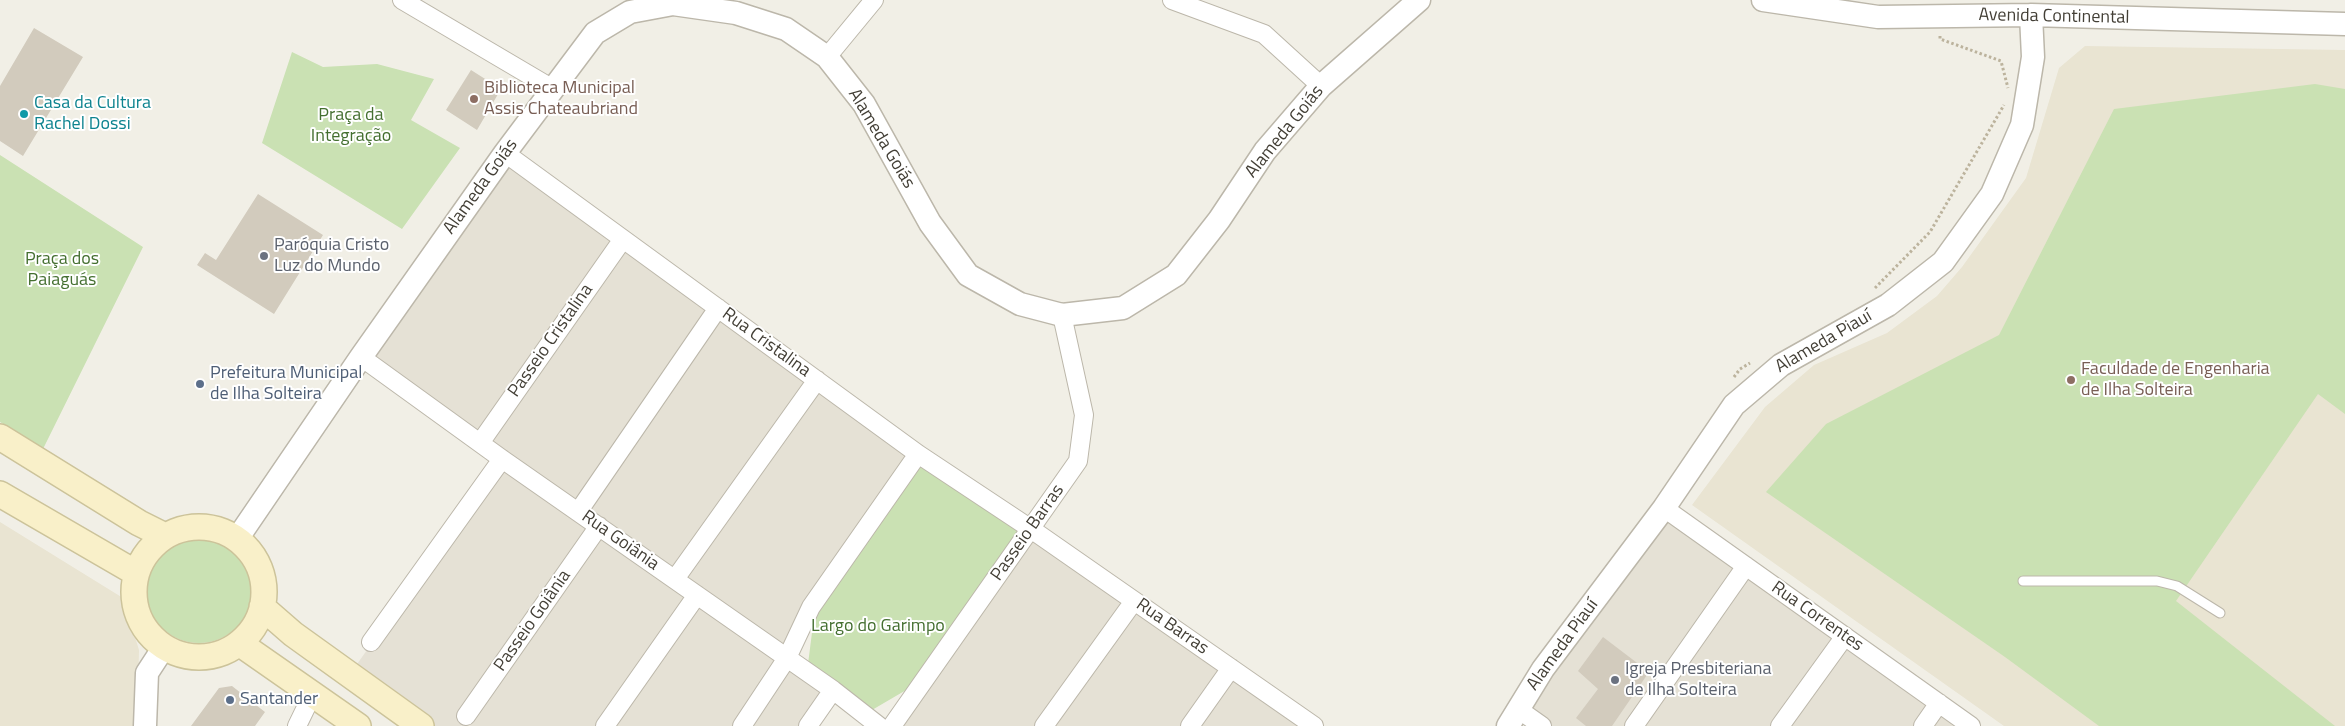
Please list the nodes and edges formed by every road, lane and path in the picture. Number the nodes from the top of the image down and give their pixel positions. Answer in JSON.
{"nodes":[{"id":1,"x":402,"y":0,"type":"edge"},
{"id":2,"x":874,"y":0,"type":"edge"},
{"id":3,"x":1172,"y":0,"type":"edge"},
{"id":4,"x":1419,"y":0,"type":"edge"},
{"id":5,"x":1763,"y":0,"type":"edge"},
{"id":6,"x":2032,"y":15,"type":"junction"},
{"id":7,"x":1940,"y":16,"type":"junction"},
{"id":8,"x":2345,"y":24,"type":"edge"},
{"id":9,"x":827,"y":57,"type":"junction"},
{"id":10,"x":1321,"y":86,"type":"junction"},
{"id":11,"x":553,"y":89,"type":"junction"},
{"id":12,"x":2010,"y":96,"type":"dead end"},
{"id":13,"x":2004,"y":105,"type":"dead end"},
{"id":14,"x":505,"y":153,"type":"junction"},
{"id":15,"x":623,"y":239,"type":"junction"},
{"id":16,"x":1870,"y":293,"type":"dead end"},
{"id":17,"x":718,"y":308,"type":"junction"},
{"id":18,"x":1062,"y":315,"type":"junction"},
{"id":19,"x":361,"y":357,"type":"junction"},
{"id":20,"x":1757,"y":360,"type":"dead end"},
{"id":21,"x":817,"y":380,"type":"junction"},
{"id":22,"x":1729,"y":384,"type":"dead end"},
{"id":23,"x":0,"y":437,"type":"edge"},
{"id":24,"x":480,"y":443,"type":"junction"},
{"id":25,"x":918,"y":454,"type":"junction"},
{"id":26,"x":502,"y":458,"type":"junction"},
{"id":27,"x":0,"y":494,"type":"edge"},
{"id":28,"x":1664,"y":508,"type":"junction"},
{"id":29,"x":578,"y":512,"type":"junction"},
{"id":30,"x":599,"y":526,"type":"junction"},
{"id":31,"x":1031,"y":529,"type":"junction"},
{"id":32,"x":165,"y":536,"type":"junction"},
{"id":33,"x":237,"y":539,"type":"junction"},
{"id":34,"x":1746,"y":566,"type":"junction"},
{"id":35,"x":136,"y":573,"type":"junction"},
{"id":36,"x":674,"y":579,"type":"junction"},
{"id":37,"x":2023,"y":581,"type":"dead end"},
{"id":38,"x":697,"y":595,"type":"junction"},
{"id":39,"x":1134,"y":601,"type":"junction"},
{"id":40,"x":262,"y":607,"type":"junction"},
{"id":41,"x":2220,"y":613,"type":"dead end"},
{"id":42,"x":1845,"y":636,"type":"junction"},
{"id":43,"x":371,"y":642,"type":"dead end"},
{"id":44,"x":239,"y":643,"type":"junction"},
{"id":45,"x":164,"y":647,"type":"junction"},
{"id":46,"x":787,"y":658,"type":"junction"},
{"id":47,"x":1231,"y":668,"type":"junction"},
{"id":48,"x":833,"y":690,"type":"junction"},
{"id":49,"x":313,"y":694,"type":"junction"},
{"id":50,"x":1939,"y":703,"type":"junction"},
{"id":51,"x":466,"y":716,"type":"dead end"},
{"id":52,"x":1513,"y":717,"type":"edge"},
{"id":53,"x":871,"y":723,"type":"edge"},
{"id":54,"x":145,"y":726,"type":"edge"},
{"id":55,"x":297,"y":726,"type":"edge"},
{"id":56,"x":358,"y":726,"type":"edge"},
{"id":57,"x":421,"y":726,"type":"edge"},
{"id":58,"x":605,"y":726,"type":"edge"},
{"id":59,"x":742,"y":726,"type":"edge"},
{"id":60,"x":808,"y":726,"type":"edge"},
{"id":61,"x":892,"y":726,"type":"edge"},
{"id":62,"x":1044,"y":726,"type":"edge"},
{"id":63,"x":1190,"y":726,"type":"edge"},
{"id":64,"x":1314,"y":726,"type":"edge"},
{"id":65,"x":1542,"y":726,"type":"edge"},
{"id":66,"x":1634,"y":726,"type":"edge"},
{"id":67,"x":1780,"y":726,"type":"edge"},
{"id":68,"x":1923,"y":726,"type":"edge"},
{"id":69,"x":1971,"y":726,"type":"edge"}],
"edges":[{"from":1,"to":11,"type":"street"},
{"from":2,"to":9,"type":"street"},
{"from":3,"to":10,"type":"street"},
{"from":4,"to":10,"type":"street","name":"Alameda Goiás"},
{"from":5,"to":7,"type":"street","name":"Avenida Continental"},
{"from":6,"to":7,"type":"street","name":"Avenida Continental"},
{"from":6,"to":8,"type":"street","name":"Avenida Continental"},
{"from":6,"to":28,"type":"street","name":"Alameda Piauí"},
{"from":7,"to":12,"type":"path"},
{"from":9,"to":11,"type":"street","name":"Alameda Goiás"},
{"from":9,"to":18,"type":"street","name":"Alameda Goiás"},
{"from":10,"to":18,"type":"street","name":"Alameda Goiás"},
{"from":11,"to":14,"type":"street","name":"Alameda Goiás"},
{"from":13,"to":16,"type":"path"},
{"from":14,"to":15,"type":"street","name":"Rua Cristalina"},
{"from":14,"to":19,"type":"street","name":"Alameda Goiás"},
{"from":15,"to":17,"type":"street","name":"Rua Cristalina"},
{"from":15,"to":24,"type":"street","name":"Passeio Cristalina"},
{"from":17,"to":21,"type":"street","name":"Rua Cristalina"},
{"from":17,"to":29,"type":"street"},
{"from":18,"to":31,"type":"street","name":"Passeio Barras"},
{"from":19,"to":24,"type":"street","name":"Rua Goiânia"},
{"from":19,"to":33,"type":"street","name":"Alameda Goiás"},
{"from":20,"to":22,"type":"path"},
{"from":21,"to":25,"type":"street","name":"Rua Cristalina"},
{"from":21,"to":36,"type":"street"},
{"from":23,"to":32,"type":"main road"},
{"from":24,"to":26,"type":"street","name":"Rua Goiânia"},
{"from":25,"to":31,"type":"street","name":"Rua Cristalina"},
{"from":25,"to":46,"type":"street"},
{"from":26,"to":29,"type":"street","name":"Rua Goiânia"},
{"from":26,"to":43,"type":"street"},
{"from":27,"to":35,"type":"main road"},
{"from":28,"to":34,"type":"street","name":"Rua Correntes"},
{"from":28,"to":52,"type":"street","name":"Alameda Piauí"},
{"from":29,"to":30,"type":"street","name":"Rua Goiânia"},
{"from":30,"to":36,"type":"street","name":"Rua Goiânia"},
{"from":30,"to":51,"type":"street","name":"Passeio Goiânia"},
{"from":31,"to":39,"type":"street","name":"Rua Barras"},
{"from":31,"to":61,"type":"street","name":"Passeio Barras"},
{"from":32,"to":33,"type":"main road"},
{"from":32,"to":35,"type":"main road"},
{"from":33,"to":40,"type":"main road"},
{"from":34,"to":42,"type":"street","name":"Rua Correntes"},
{"from":34,"to":66,"type":"street"},
{"from":35,"to":45,"type":"main road"},
{"from":36,"to":38,"type":"street","name":"Rua Goiânia"},
{"from":37,"to":41,"type":"lane"},
{"from":38,"to":46,"type":"street","name":"Rua Goiânia"},
{"from":38,"to":58,"type":"street"},
{"from":39,"to":47,"type":"street","name":"Rua Barras"},
{"from":39,"to":62,"type":"street"},
{"from":40,"to":44,"type":"main road"},
{"from":40,"to":57,"type":"main road"},
{"from":42,"to":50,"type":"street","name":"Rua Correntes"},
{"from":42,"to":67,"type":"street"},
{"from":44,"to":45,"type":"main road"},
{"from":44,"to":49,"type":"main road"},
{"from":45,"to":54,"type":"street"},
{"from":46,"to":48,"type":"street","name":"Rua Goiânia"},
{"from":46,"to":59,"type":"street"},
{"from":47,"to":63,"type":"street"},
{"from":47,"to":64,"type":"street","name":"Rua Barras"},
{"from":48,"to":53,"type":"street","name":"Rua Goiânia"},
{"from":48,"to":60,"type":"street"},
{"from":49,"to":55,"type":"street"},
{"from":49,"to":56,"type":"main road"},
{"from":50,"to":68,"type":"street"},
{"from":50,"to":69,"type":"street","name":"Rua Correntes"},
{"from":52,"to":65,"type":"street"}]}
